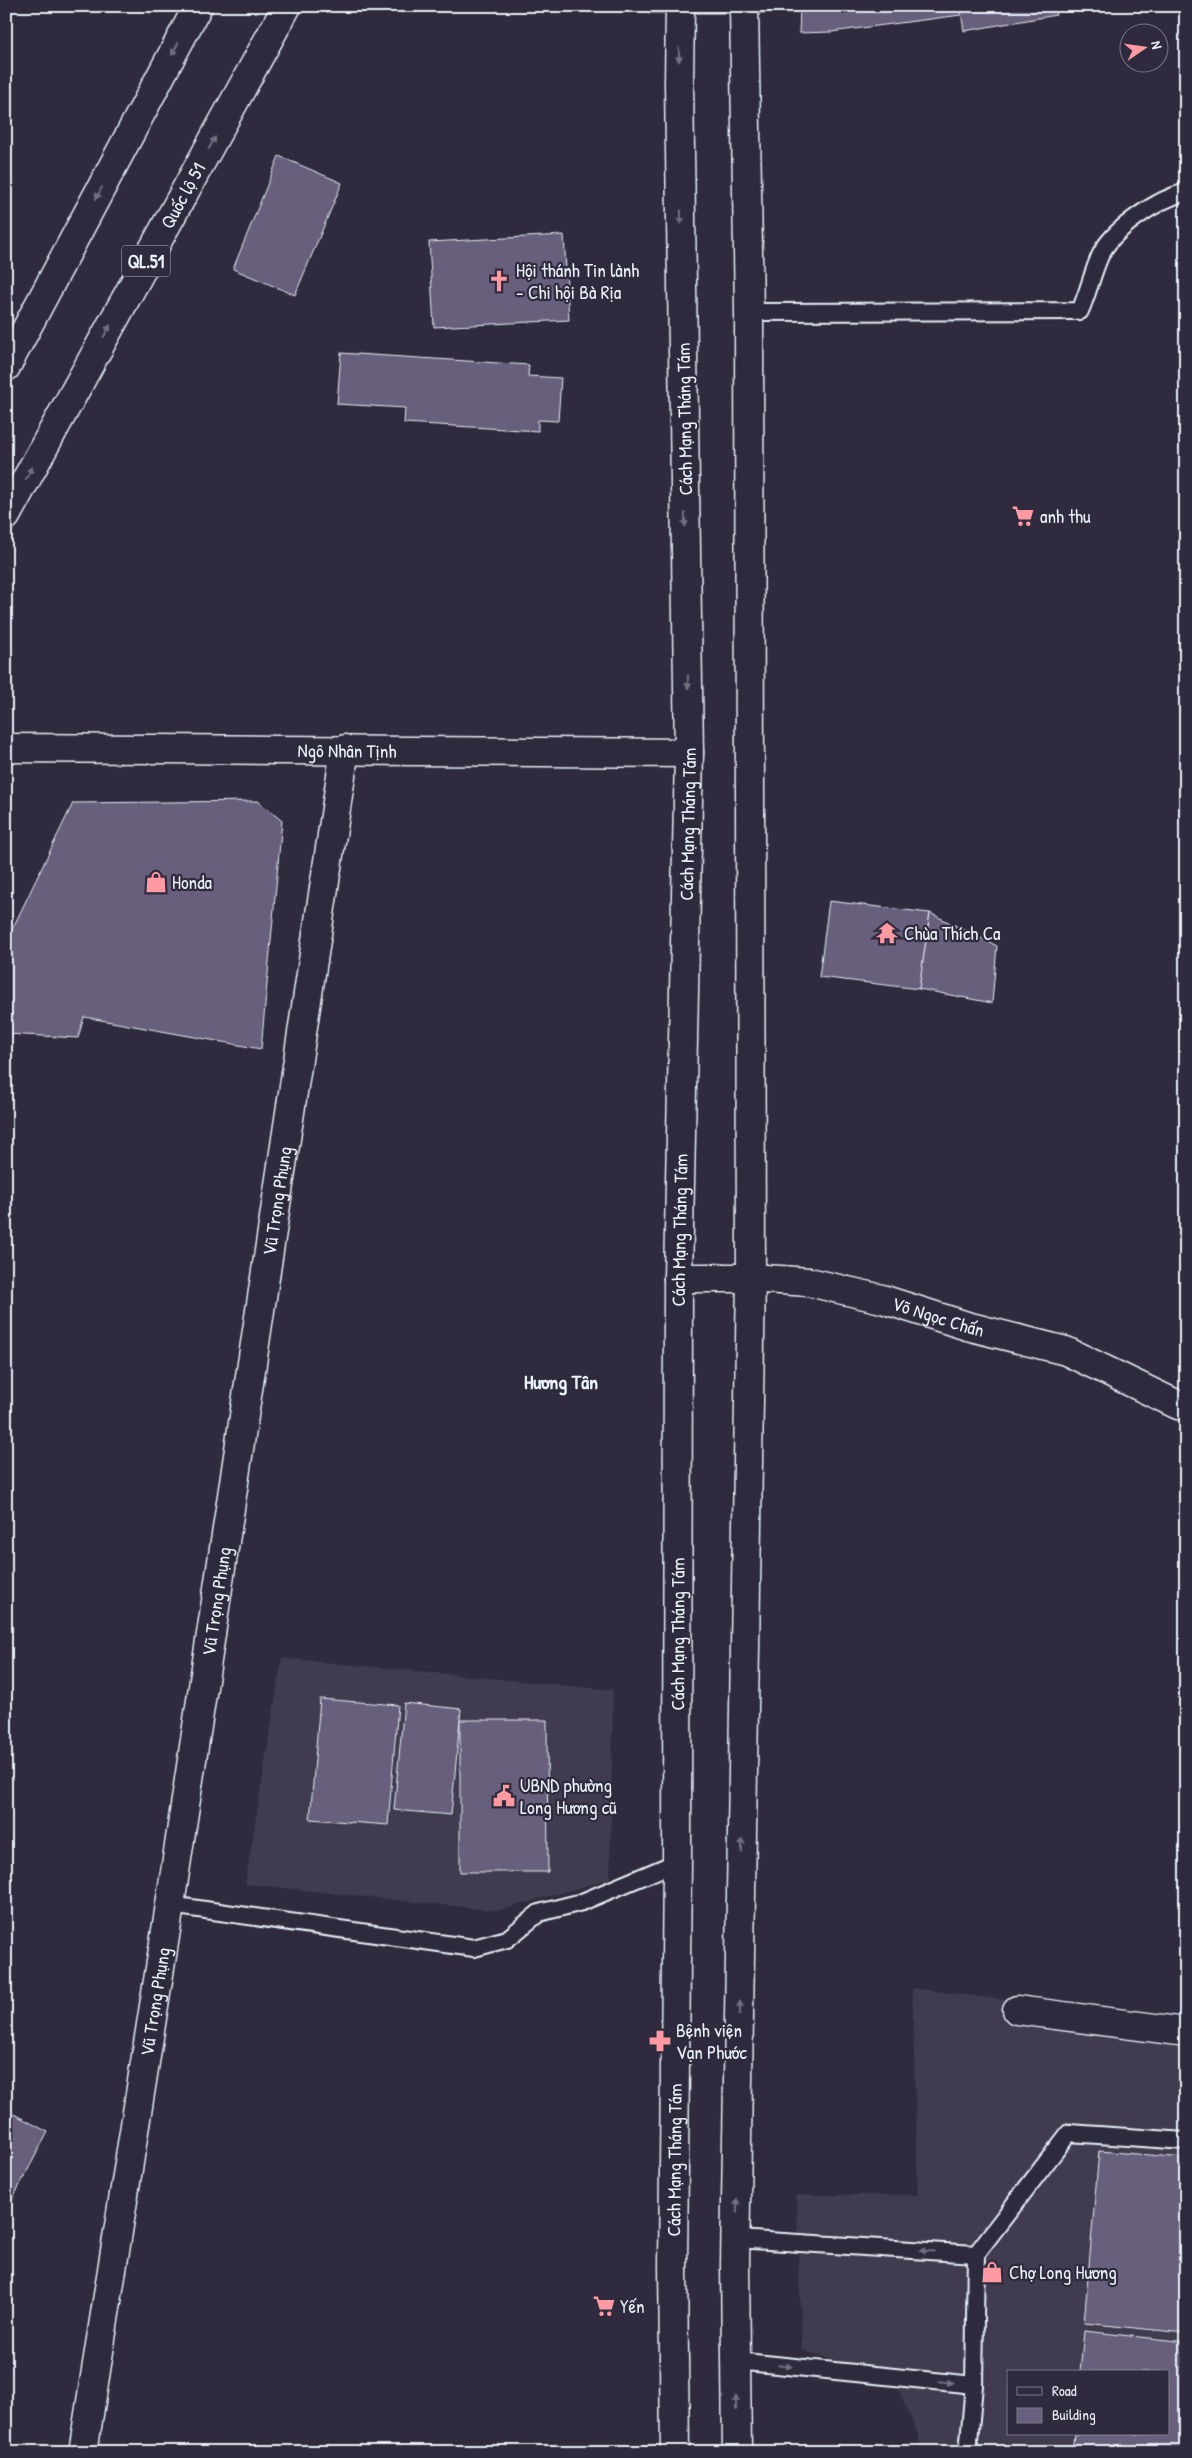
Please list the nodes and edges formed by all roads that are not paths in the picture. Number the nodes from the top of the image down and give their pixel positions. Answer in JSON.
{"nodes":[{"id":1,"x":198,"y":6,"type":"edge"},
{"id":2,"x":287,"y":6,"type":"edge"},
{"id":3,"x":680,"y":6,"type":"edge"},
{"id":4,"x":744,"y":6,"type":"edge"},
{"id":5,"x":1186,"y":192,"type":"edge"},
{"id":6,"x":749,"y":312,"type":"junction"},
{"id":7,"x":6,"y":367,"type":"edge"},
{"id":8,"x":6,"y":516,"type":"edge"},
{"id":9,"x":6,"y":748,"type":"edge"},
{"id":10,"x":345,"y":749,"type":"junction"},
{"id":11,"x":689,"y":753,"type":"junction"},
{"id":12,"x":678,"y":1278,"type":"junction"},
{"id":13,"x":751,"y":1278,"type":"junction"},
{"id":14,"x":1183,"y":1402,"type":"edge"},
{"id":15,"x":676,"y":1862,"type":"junction"},
{"id":16,"x":170,"y":1905,"type":"junction"},
{"id":17,"x":1017,"y":2010,"type":"dead end"},
{"id":18,"x":1186,"y":2032,"type":"edge"},
{"id":19,"x":1186,"y":2141,"type":"edge"},
{"id":20,"x":736,"y":2239,"type":"junction"},
{"id":21,"x":976,"y":2254,"type":"junction"},
{"id":22,"x":736,"y":2361,"type":"junction"},
{"id":23,"x":974,"y":2385,"type":"junction"},
{"id":24,"x":83,"y":2452,"type":"edge"},
{"id":25,"x":675,"y":2452,"type":"edge"},
{"id":26,"x":737,"y":2452,"type":"edge"},
{"id":27,"x":968,"y":2452,"type":"edge"}],
"edges":[{"from":1,"to":7,"type":"main road","one_way":true},
{"from":8,"to":2,"type":"main road","name":"Quốc lộ 51","number":"QL.51","one_way":true},
{"from":3,"to":11,"type":"main road","name":"Cách Mạng Tháng Tám","one_way":true},
{"from":4,"to":6,"type":"main road"},
{"from":5,"to":6,"type":"lane"},
{"from":6,"to":13,"type":"main road"},
{"from":9,"to":10,"type":"main road","name":"Ngô Nhân Tịnh"},
{"from":10,"to":11,"type":"main road","name":"Ngô Nhân Tịnh"},
{"from":10,"to":16,"type":"main road","name":"Vũ Trọng Phụng"},
{"from":11,"to":12,"type":"main road","name":"Cách Mạng Tháng Tám"},
{"from":12,"to":13,"type":"main road","name":"Võ Ngọc Chấn"},
{"from":12,"to":15,"type":"main road","name":"Cách Mạng Tháng Tám"},
{"from":13,"to":14,"type":"main road","name":"Võ Ngọc Chấn"},
{"from":20,"to":13,"type":"main road","one_way":true},
{"from":15,"to":16,"type":"lane"},
{"from":15,"to":25,"type":"main road","name":"Cách Mạng Tháng Tám"},
{"from":16,"to":24,"type":"main road","name":"Vũ Trọng Phụng"},
{"from":17,"to":18,"type":"main road"},
{"from":19,"to":21,"type":"lane"},
{"from":21,"to":20,"type":"lane","one_way":true},
{"from":20,"to":22,"type":"main road"},
{"from":21,"to":23,"type":"lane"},
{"from":22,"to":23,"type":"lane","one_way":true},
{"from":26,"to":22,"type":"main road","one_way":true},
{"from":23,"to":27,"type":"lane"}]}
